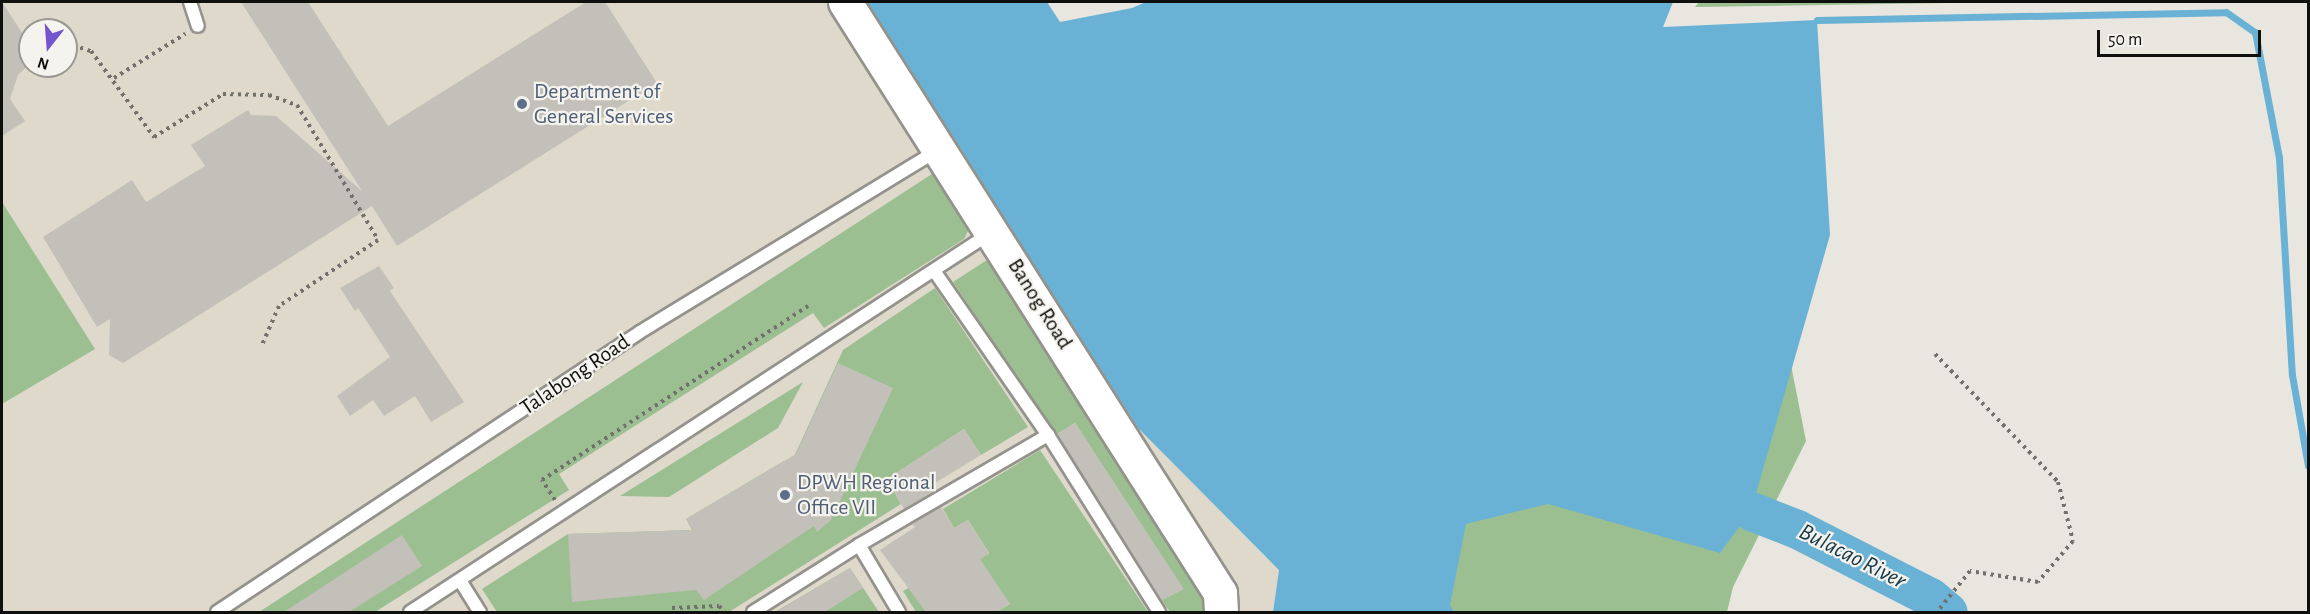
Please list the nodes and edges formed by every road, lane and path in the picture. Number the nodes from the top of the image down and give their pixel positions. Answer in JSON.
{"nodes":[{"id":1,"x":190,"y":2,"type":"edge"},
{"id":2,"x":845,"y":2,"type":"edge"},
{"id":3,"x":198,"y":26,"type":"joint"},
{"id":4,"x":78,"y":47,"type":"edge"},
{"id":5,"x":114,"y":78,"type":"junction"},
{"id":6,"x":940,"y":149,"type":"junction"},
{"id":7,"x":994,"y":230,"type":"junction"},
{"id":8,"x":935,"y":272,"type":"junction"},
{"id":9,"x":808,"y":306,"type":"dead end"},
{"id":10,"x":262,"y":345,"type":"dead end"},
{"id":11,"x":1935,"y":354,"type":"dead end"},
{"id":12,"x":1048,"y":435,"type":"junction"},
{"id":13,"x":564,"y":515,"type":"junction"},
{"id":14,"x":859,"y":544,"type":"junction"},
{"id":15,"x":461,"y":582,"type":"junction"},
{"id":16,"x":672,"y":608,"type":"dead end"},
{"id":17,"x":217,"y":612,"type":"edge"},
{"id":18,"x":410,"y":612,"type":"edge"},
{"id":19,"x":480,"y":612,"type":"edge"},
{"id":20,"x":724,"y":612,"type":"edge"},
{"id":21,"x":753,"y":612,"type":"edge"},
{"id":22,"x":899,"y":612,"type":"edge"},
{"id":23,"x":1159,"y":612,"type":"edge"},
{"id":24,"x":1221,"y":612,"type":"edge"},
{"id":25,"x":1937,"y":612,"type":"edge"}],
"edges":[{"from":1,"to":3,"type":"lane"},
{"from":2,"to":6,"type":"street","name":"Banog Road"},
{"from":3,"to":5,"type":"path"},
{"from":4,"to":5,"type":"path"},
{"from":5,"to":10,"type":"path"},
{"from":6,"to":7,"type":"street","name":"Banog Road"},
{"from":6,"to":17,"type":"lane","name":"Talabong Road"},
{"from":7,"to":8,"type":"lane"},
{"from":7,"to":24,"type":"street","name":"Banog Road"},
{"from":8,"to":12,"type":"lane"},
{"from":8,"to":13,"type":"lane"},
{"from":9,"to":13,"type":"path"},
{"from":11,"to":25,"type":"path"},
{"from":12,"to":14,"type":"lane"},
{"from":12,"to":23,"type":"lane"},
{"from":13,"to":15,"type":"lane"},
{"from":14,"to":21,"type":"lane"},
{"from":14,"to":22,"type":"lane"},
{"from":15,"to":18,"type":"lane"},
{"from":15,"to":19,"type":"lane"},
{"from":16,"to":20,"type":"path"}]}
